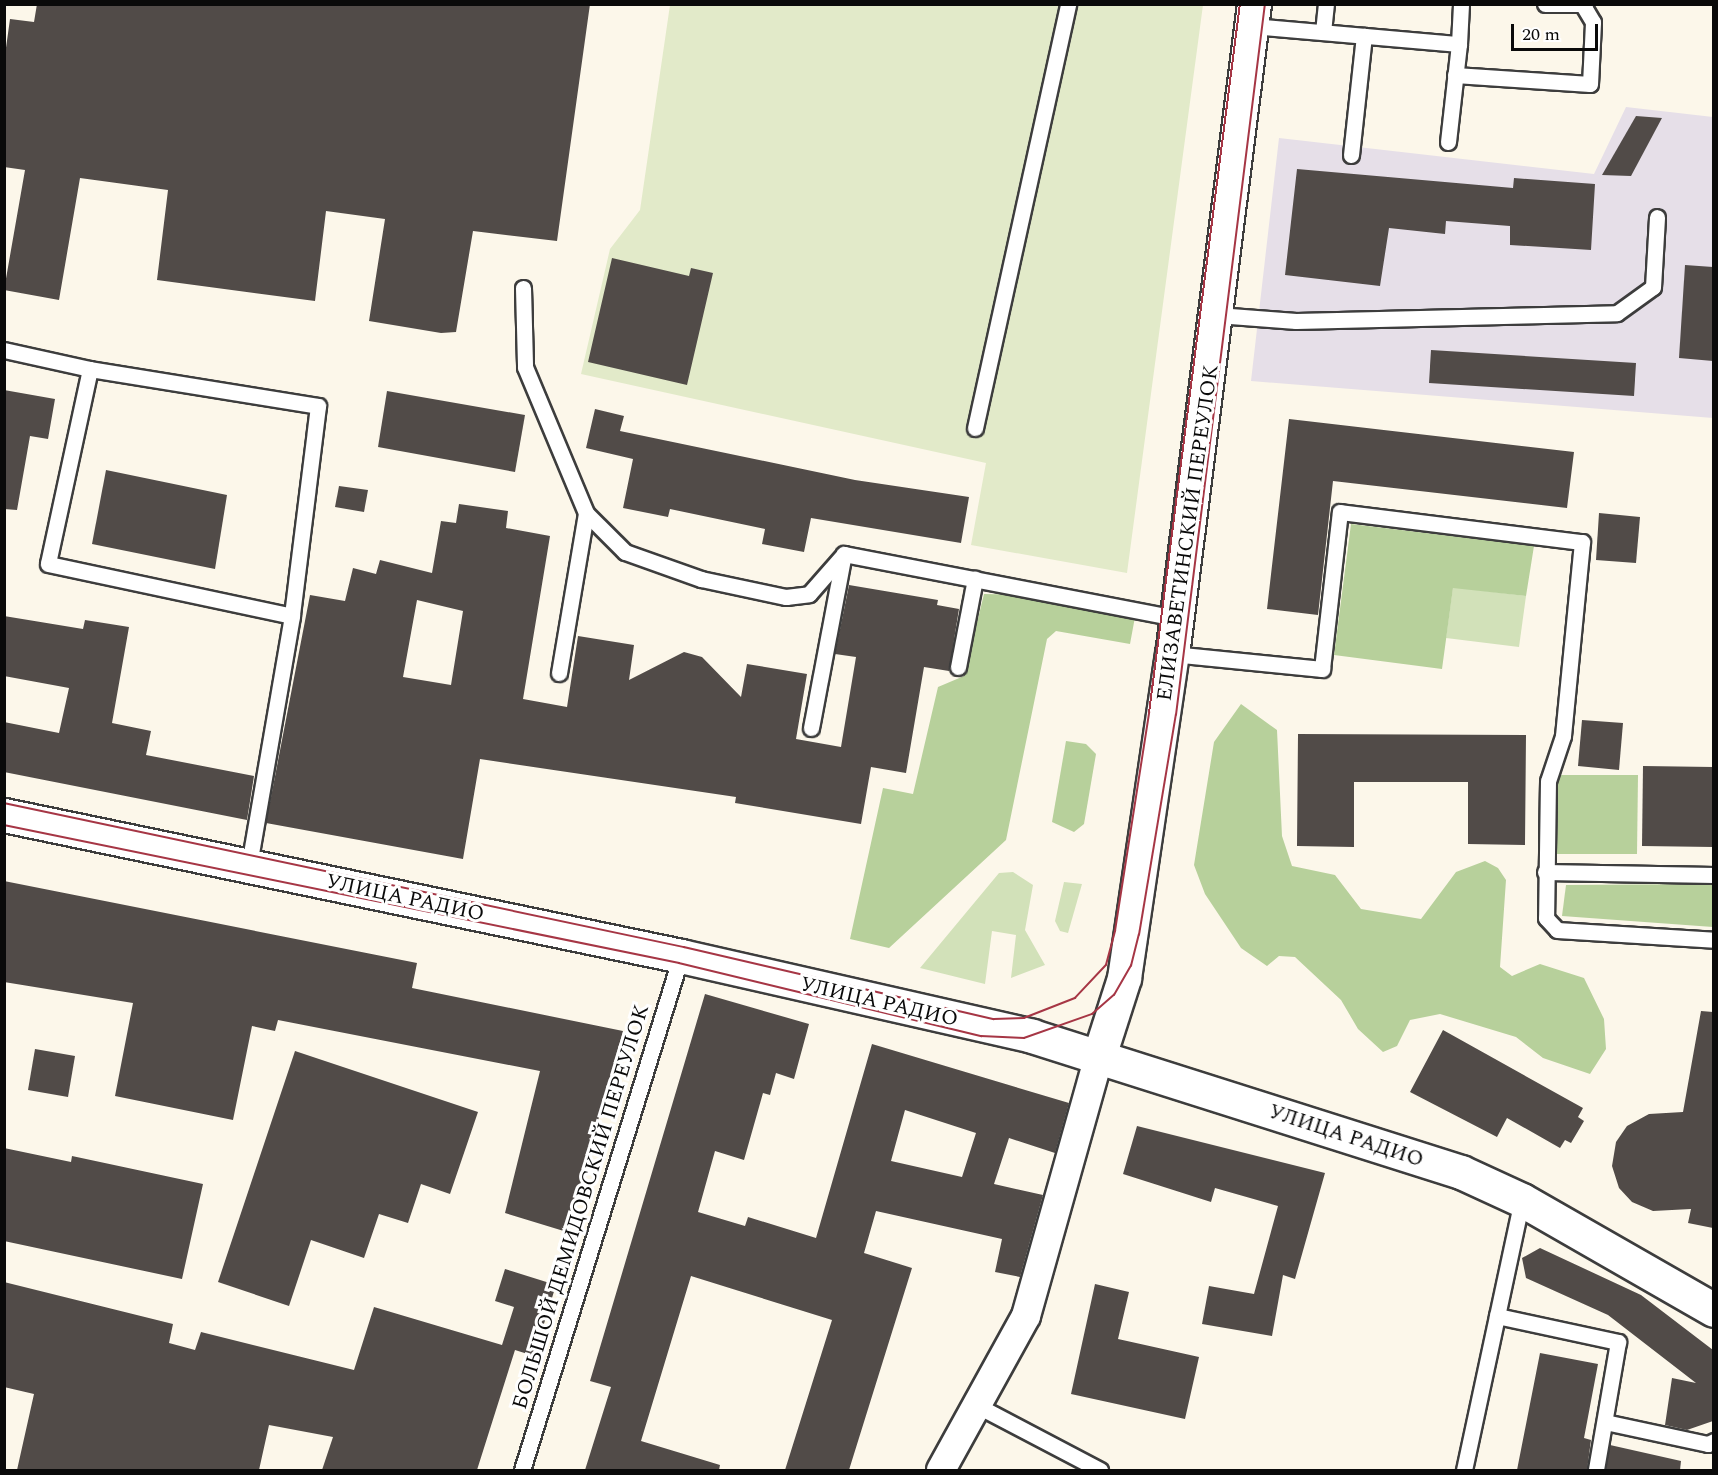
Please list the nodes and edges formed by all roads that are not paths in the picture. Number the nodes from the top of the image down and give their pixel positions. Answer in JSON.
{"nodes":[{"id":1,"x":1068,"y":4,"type":"edge"},
{"id":2,"x":1326,"y":4,"type":"edge"},
{"id":3,"x":1461,"y":4,"type":"edge"},
{"id":4,"x":1545,"y":4,"type":"edge"},
{"id":5,"x":1584,"y":6,"type":"edge"},
{"id":6,"x":1253,"y":15,"type":"edge"},
{"id":7,"x":1323,"y":32,"type":"junction"},
{"id":8,"x":1364,"y":36,"type":"junction"},
{"id":9,"x":1459,"y":44,"type":"junction"},
{"id":10,"x":1455,"y":75,"type":"junction"},
{"id":11,"x":1448,"y":142,"type":"dead end"},
{"id":12,"x":1351,"y":155,"type":"dead end"},
{"id":13,"x":1657,"y":217,"type":"dead end"},
{"id":14,"x":523,"y":288,"type":"dead end"},
{"id":15,"x":1217,"y":315,"type":"junction"},
{"id":16,"x":4,"y":350,"type":"edge"},
{"id":17,"x":90,"y":369,"type":"junction"},
{"id":18,"x":975,"y":428,"type":"dead end"},
{"id":19,"x":585,"y":513,"type":"junction"},
{"id":20,"x":844,"y":554,"type":"junction"},
{"id":21,"x":975,"y":579,"type":"junction"},
{"id":22,"x":292,"y":616,"type":"junction"},
{"id":23,"x":1177,"y":618,"type":"junction"},
{"id":24,"x":1172,"y":654,"type":"junction"},
{"id":25,"x":958,"y":667,"type":"dead end"},
{"id":26,"x":559,"y":673,"type":"dead end"},
{"id":27,"x":811,"y":728,"type":"dead end"},
{"id":28,"x":4,"y":815,"type":"edge"},
{"id":29,"x":249,"y":865,"type":"junction"},
{"id":30,"x":1545,"y":872,"type":"junction"},
{"id":31,"x":1713,"y":875,"type":"edge"},
{"id":32,"x":1713,"y":940,"type":"edge"},
{"id":33,"x":681,"y":956,"type":"junction"},
{"id":34,"x":1099,"y":1056,"type":"junction"},
{"id":35,"x":1522,"y":1200,"type":"junction"},
{"id":36,"x":1713,"y":1310,"type":"edge"},
{"id":37,"x":1497,"y":1317,"type":"junction"},
{"id":38,"x":978,"y":1406,"type":"junction"},
{"id":39,"x":1605,"y":1422,"type":"junction"},
{"id":40,"x":1713,"y":1441,"type":"edge"},
{"id":41,"x":522,"y":1470,"type":"edge"},
{"id":42,"x":941,"y":1470,"type":"edge"},
{"id":43,"x":1100,"y":1470,"type":"edge"},
{"id":44,"x":1464,"y":1470,"type":"edge"},
{"id":45,"x":1596,"y":1470,"type":"edge"}],
"edges":[{"from":1,"to":18,"type":"lane"},
{"from":2,"to":7,"type":"lane"},
{"from":3,"to":9,"type":"lane"},
{"from":4,"to":5,"type":"lane"},
{"from":5,"to":10,"type":"lane"},
{"from":6,"to":7,"type":"lane"},
{"from":6,"to":15,"type":"street","name":"ЕЛИЗАВЕТИНСКИЙ ПЕРЕУЛОК"},
{"from":7,"to":8,"type":"lane"},
{"from":8,"to":9,"type":"lane"},
{"from":8,"to":12,"type":"lane"},
{"from":9,"to":10,"type":"lane"},
{"from":10,"to":11,"type":"lane"},
{"from":13,"to":15,"type":"lane"},
{"from":14,"to":19,"type":"lane"},
{"from":15,"to":23,"type":"street","name":"ЕЛИЗАВЕТИНСКИЙ ПЕРЕУЛОК"},
{"from":16,"to":17,"type":"lane"},
{"from":17,"to":22,"type":"lane"},
{"from":17,"to":22,"type":"lane"},
{"from":19,"to":20,"type":"lane"},
{"from":19,"to":26,"type":"lane"},
{"from":20,"to":21,"type":"lane"},
{"from":20,"to":27,"type":"lane"},
{"from":21,"to":23,"type":"lane"},
{"from":21,"to":25,"type":"lane"},
{"from":22,"to":29,"type":"lane"},
{"from":23,"to":24,"type":"street","name":"ЕЛИЗАВЕТИНСКИЙ ПЕРЕУЛОК"},
{"from":24,"to":30,"type":"lane"},
{"from":24,"to":34,"type":"street","name":"ЕЛИЗАВЕТИНСКИЙ ПЕРЕУЛОК"},
{"from":28,"to":29,"type":"street","name":"УЛИЦА РАДИО"},
{"from":29,"to":33,"type":"street","name":"УЛИЦА РАДИО"},
{"from":30,"to":31,"type":"lane"},
{"from":30,"to":32,"type":"lane"},
{"from":33,"to":34,"type":"street","name":"УЛИЦА РАДИО"},
{"from":33,"to":41,"type":"lane","name":"БОЛЬШОЙ ДЕМИДОВСКИЙ ПЕРЕУЛОК"},
{"from":34,"to":35,"type":"street","name":"УЛИЦА РАДИО"},
{"from":34,"to":38,"type":"street"},
{"from":35,"to":36,"type":"street","name":"УЛИЦА РАДИО"},
{"from":35,"to":37,"type":"lane"},
{"from":37,"to":39,"type":"lane"},
{"from":37,"to":44,"type":"lane"},
{"from":38,"to":42,"type":"street"},
{"from":38,"to":43,"type":"lane"},
{"from":39,"to":40,"type":"lane"},
{"from":39,"to":45,"type":"lane"}]}
